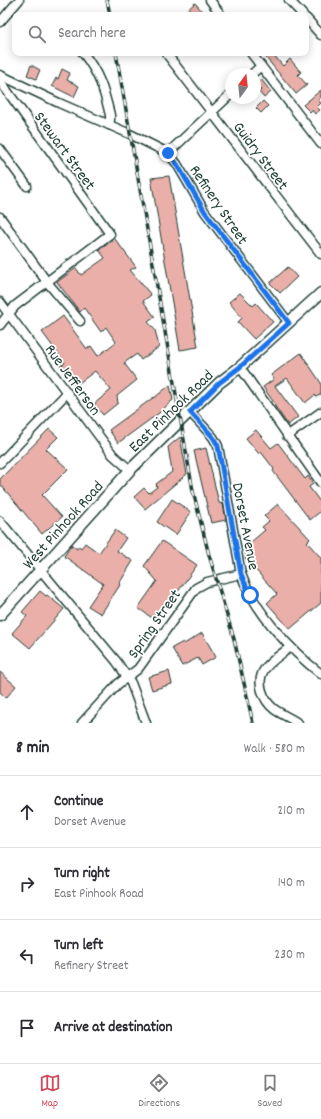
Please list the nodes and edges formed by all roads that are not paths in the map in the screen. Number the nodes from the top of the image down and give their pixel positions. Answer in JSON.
{"nodes":[{"id":1,"x":19,"y":0,"type":"edge"},
{"id":2,"x":210,"y":0,"type":"edge"},
{"id":3,"x":289,"y":0,"type":"edge"},
{"id":4,"x":219,"y":12,"type":"edge"},
{"id":5,"x":300,"y":12,"type":"edge"},
{"id":6,"x":309,"y":21,"type":"edge"},
{"id":7,"x":0,"y":22,"type":"edge"},
{"id":8,"x":321,"y":35,"type":"edge"},
{"id":9,"x":85,"y":56,"type":"edge"},
{"id":10,"x":168,"y":56,"type":"edge"},
{"id":11,"x":253,"y":56,"type":"edge"},
{"id":12,"x":261,"y":66,"type":"junction"},
{"id":13,"x":259,"y":68,"type":"edge"},
{"id":14,"x":0,"y":75,"type":"edge"},
{"id":15,"x":0,"y":81,"type":"edge"},
{"id":16,"x":225,"y":100,"type":"edge"},
{"id":17,"x":212,"y":112,"type":"junction"},
{"id":18,"x":109,"y":124,"type":"junction"},
{"id":19,"x":321,"y":144,"type":"edge"},
{"id":20,"x":0,"y":149,"type":"edge"},
{"id":21,"x":168,"y":153,"type":"junction"},
{"id":22,"x":27,"y":186,"type":"dead end"},
{"id":23,"x":0,"y":217,"type":"edge"},
{"id":24,"x":321,"y":254,"type":"edge"},
{"id":25,"x":47,"y":282,"type":"junction"},
{"id":26,"x":321,"y":293,"type":"edge"},
{"id":27,"x":0,"y":302,"type":"edge"},
{"id":28,"x":9,"y":314,"type":"junction"},
{"id":29,"x":80,"y":321,"type":"dead end"},
{"id":30,"x":289,"y":323,"type":"junction"},
{"id":31,"x":0,"y":325,"type":"edge"},
{"id":32,"x":240,"y":367,"type":"junction"},
{"id":33,"x":67,"y":393,"type":"junction"},
{"id":34,"x":190,"y":412,"type":"junction"},
{"id":35,"x":321,"y":412,"type":"edge"},
{"id":36,"x":287,"y":436,"type":"junction"},
{"id":37,"x":0,"y":463,"type":"edge"},
{"id":38,"x":130,"y":470,"type":"junction"},
{"id":39,"x":321,"y":482,"type":"edge"},
{"id":40,"x":0,"y":521,"type":"edge"},
{"id":41,"x":40,"y":571,"type":"junction"},
{"id":42,"x":241,"y":574,"type":"junction"},
{"id":43,"x":0,"y":615,"type":"edge"},
{"id":44,"x":290,"y":648,"type":"junction"},
{"id":45,"x":321,"y":674,"type":"edge"},
{"id":46,"x":128,"y":677,"type":"junction"},
{"id":47,"x":82,"y":723,"type":"edge"},
{"id":48,"x":146,"y":723,"type":"edge"},
{"id":49,"x":298,"y":723,"type":"edge"}],
"edges":[{"from":1,"to":7,"type":"street"},
{"from":2,"to":4,"type":"street"},
{"from":3,"to":5,"type":"street"},
{"from":6,"to":8,"type":"street"},
{"from":9,"to":18,"type":"street"},
{"from":10,"to":17,"type":"street","name":"Guidry Street"},
{"from":11,"to":12,"type":"street"},
{"from":12,"to":13,"type":"street"},
{"from":12,"to":19,"type":"street"},
{"from":14,"to":18,"type":"street","name":"Refinery Street"},
{"from":15,"to":25,"type":"street","name":"Stewart Street"},
{"from":16,"to":17,"type":"street"},
{"from":17,"to":21,"type":"street"},
{"from":17,"to":24,"type":"street","name":"Guidry Street"},
{"from":18,"to":21,"type":"street","name":"Refinery Street"},
{"from":20,"to":22,"type":"street"},
{"from":21,"to":30,"type":"street","name":"Refinery Street"},
{"from":23,"to":25,"type":"street"},
{"from":25,"to":28,"type":"street"},
{"from":25,"to":29,"type":"street"},
{"from":26,"to":30,"type":"main road","name":"East Pinhook Road"},
{"from":27,"to":28,"type":"street","name":"Rue Jefferson"},
{"from":28,"to":31,"type":"street"},
{"from":28,"to":33,"type":"street","name":"Rue Jefferson"},
{"from":30,"to":32,"type":"main road","name":"East Pinhook Road"},
{"from":32,"to":34,"type":"main road","name":"East Pinhook Road"},
{"from":32,"to":36,"type":"street"},
{"from":33,"to":37,"type":"street"},
{"from":33,"to":38,"type":"street","name":"Rue Jefferson"},
{"from":34,"to":38,"type":"main road","name":"East Pinhook Road"},
{"from":34,"to":42,"type":"street","name":"Dorset Avenue"},
{"from":35,"to":36,"type":"street"},
{"from":36,"to":39,"type":"street"},
{"from":38,"to":41,"type":"main road","name":"West Pinhook Road"},
{"from":40,"to":41,"type":"street"},
{"from":41,"to":43,"type":"main road","name":"West Pinhook Road"},
{"from":41,"to":46,"type":"street"},
{"from":42,"to":44,"type":"street","name":"Dorset Avenue"},
{"from":42,"to":46,"type":"street","name":"Spring Street"},
{"from":44,"to":45,"type":"street","name":"Dorset Avenue"},
{"from":44,"to":49,"type":"street"},
{"from":46,"to":47,"type":"street","name":"Spring Street"},
{"from":46,"to":48,"type":"street"}]}
